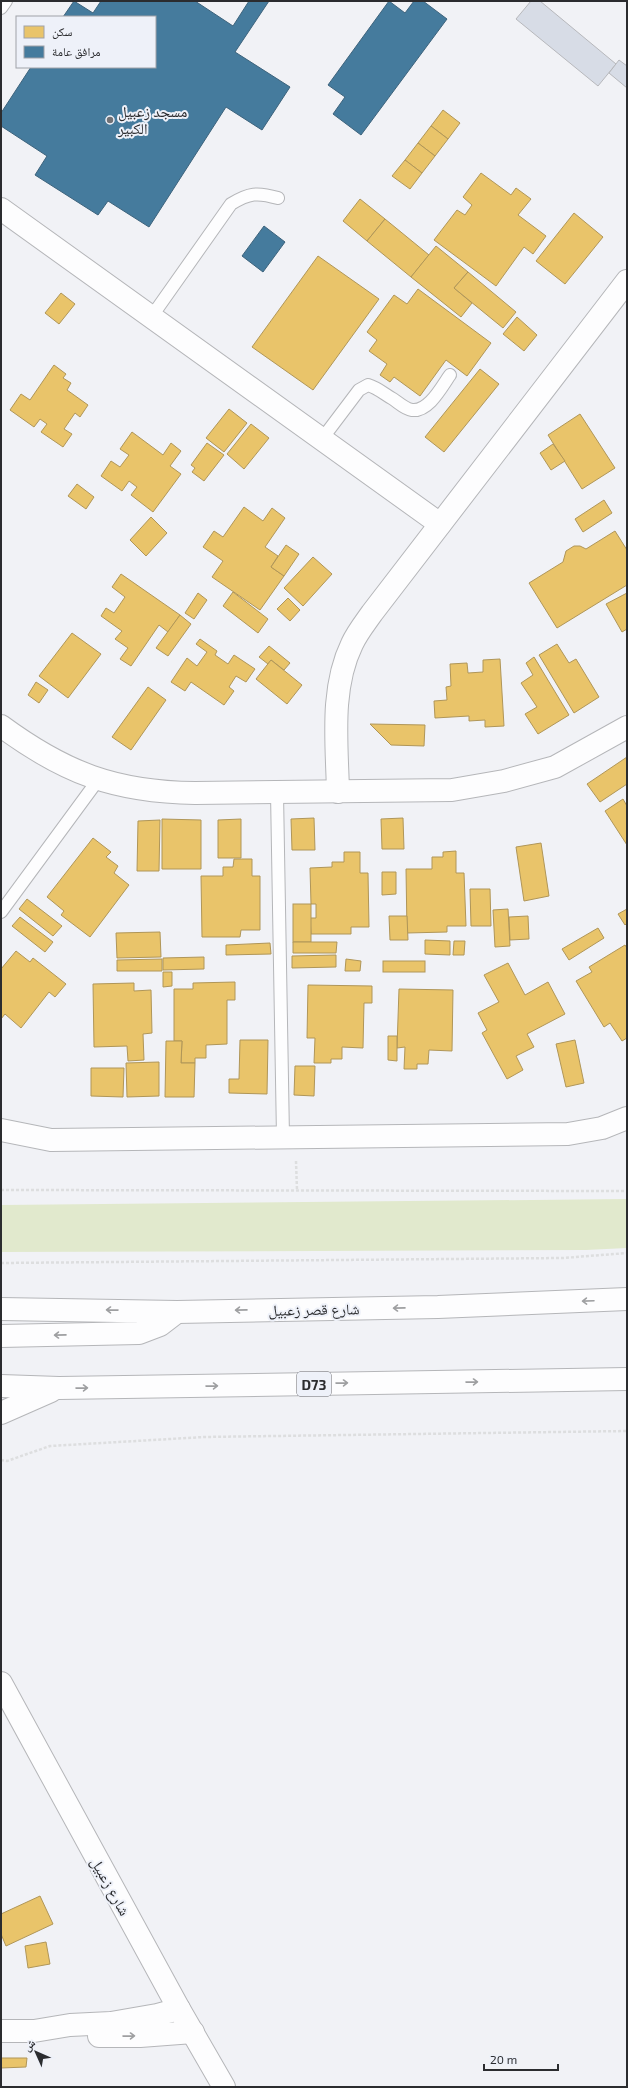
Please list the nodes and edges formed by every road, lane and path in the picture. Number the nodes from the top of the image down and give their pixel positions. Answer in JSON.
{"nodes":[{"id":1,"x":6,"y":1,"type":"edge"},
{"id":2,"x":1,"y":8,"type":"edge"},
{"id":3,"x":278,"y":198,"type":"dead end"},
{"id":4,"x":1,"y":209,"type":"edge"},
{"id":5,"x":627,"y":281,"type":"edge"},
{"id":6,"x":152,"y":316,"type":"junction"},
{"id":7,"x":450,"y":375,"type":"dead end"},
{"id":8,"x":322,"y":439,"type":"junction"},
{"id":9,"x":440,"y":524,"type":"junction"},
{"id":10,"x":1,"y":726,"type":"edge"},
{"id":11,"x":627,"y":727,"type":"edge"},
{"id":12,"x":98,"y":780,"type":"junction"},
{"id":13,"x":338,"y":792,"type":"junction"},
{"id":14,"x":277,"y":793,"type":"junction"},
{"id":15,"x":1,"y":912,"type":"edge"},
{"id":16,"x":627,"y":1118,"type":"edge"},
{"id":17,"x":1,"y":1130,"type":"edge"},
{"id":18,"x":290,"y":1136,"type":"junction"},
{"id":19,"x":1,"y":1190,"type":"edge"},
{"id":20,"x":297,"y":1190,"type":"junction"},
{"id":21,"x":627,"y":1191,"type":"edge"},
{"id":22,"x":627,"y":1254,"type":"edge"},
{"id":23,"x":1,"y":1263,"type":"edge"},
{"id":24,"x":627,"y":1299,"type":"edge"},
{"id":25,"x":1,"y":1308,"type":"edge"},
{"id":26,"x":177,"y":1312,"type":"junction"},
{"id":27,"x":1,"y":1336,"type":"edge"},
{"id":28,"x":627,"y":1380,"type":"edge"},
{"id":29,"x":1,"y":1386,"type":"edge"},
{"id":30,"x":59,"y":1388,"type":"junction"},
{"id":31,"x":1,"y":1413,"type":"edge"},
{"id":32,"x":627,"y":1431,"type":"edge"},
{"id":33,"x":1,"y":1460,"type":"edge"},
{"id":34,"x":1,"y":1683,"type":"edge"},
{"id":35,"x":179,"y":2009,"type":"junction"},
{"id":36,"x":34,"y":2031,"type":"junction"},
{"id":37,"x":1,"y":2032,"type":"edge"},
{"id":38,"x":193,"y":2032,"type":"junction"},
{"id":39,"x":224,"y":2087,"type":"edge"}],
"edges":[{"from":1,"to":2,"type":"lane"},
{"from":3,"to":6,"type":"lane"},
{"from":4,"to":6,"type":"street"},
{"from":5,"to":9,"type":"street"},
{"from":6,"to":8,"type":"street"},
{"from":7,"to":8,"type":"lane"},
{"from":8,"to":9,"type":"street"},
{"from":9,"to":13,"type":"street"},
{"from":10,"to":12,"type":"street"},
{"from":11,"to":13,"type":"street"},
{"from":12,"to":14,"type":"street"},
{"from":12,"to":15,"type":"lane"},
{"from":13,"to":14,"type":"street"},
{"from":14,"to":18,"type":"lane"},
{"from":16,"to":18,"type":"street"},
{"from":17,"to":18,"type":"street"},
{"from":18,"to":20,"type":"path"},
{"from":19,"to":20,"type":"path"},
{"from":20,"to":21,"type":"path"},
{"from":22,"to":23,"type":"path"},
{"from":24,"to":26,"type":"street","name":"شارع قصر زعبيل","one_way":true},
{"from":26,"to":25,"type":"street","name":"شارع قصر زعبيل","one_way":true},
{"from":26,"to":27,"type":"street","one_way":true},
{"from":30,"to":28,"type":"street","number":"D73","one_way":true},
{"from":29,"to":30,"type":"street","number":"D73"},
{"from":30,"to":31,"type":"street"},
{"from":32,"to":33,"type":"path"},
{"from":34,"to":35,"type":"street","name":"شارع زعبيل"},
{"from":35,"to":36,"type":"street"},
{"from":35,"to":38,"type":"street","name":"شارع زعبيل"},
{"from":36,"to":37,"type":"street"},
{"from":36,"to":38,"type":"street","one_way":true},
{"from":38,"to":39,"type":"street","name":"شارع زعبيل"}]}
